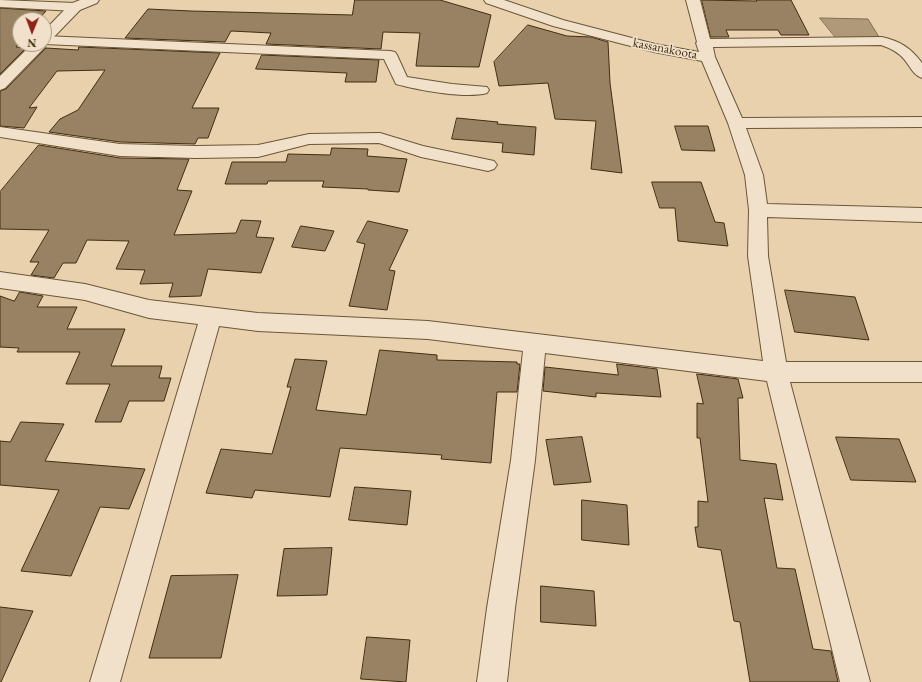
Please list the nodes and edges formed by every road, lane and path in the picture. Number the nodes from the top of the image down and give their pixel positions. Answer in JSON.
{"nodes":[{"id":1,"x":92,"y":0,"type":"edge"},
{"id":2,"x":492,"y":0,"type":"edge"},
{"id":3,"x":693,"y":0,"type":"edge"},
{"id":4,"x":0,"y":3,"type":"edge"},
{"id":5,"x":75,"y":7,"type":"junction"},
{"id":6,"x":52,"y":31,"type":"edge"},
{"id":7,"x":52,"y":40,"type":"edge"},
{"id":8,"x":703,"y":43,"type":"junction"},
{"id":9,"x":905,"y":50,"type":"junction"},
{"id":10,"x":922,"y":50,"type":"edge"},
{"id":11,"x":32,"y":52,"type":"edge"},
{"id":12,"x":708,"y":58,"type":"junction"},
{"id":13,"x":922,"y":73,"type":"edge"},
{"id":14,"x":0,"y":85,"type":"edge"},
{"id":15,"x":481,"y":90,"type":"dead end"},
{"id":16,"x":922,"y":122,"type":"edge"},
{"id":17,"x":736,"y":123,"type":"junction"},
{"id":18,"x":0,"y":132,"type":"edge"},
{"id":19,"x":488,"y":165,"type":"dead end"},
{"id":20,"x":758,"y":210,"type":"junction"},
{"id":21,"x":922,"y":216,"type":"edge"},
{"id":22,"x":0,"y":280,"type":"edge"},
{"id":23,"x":211,"y":317,"type":"junction"},
{"id":24,"x":535,"y":343,"type":"junction"},
{"id":25,"x":776,"y":372,"type":"junction"},
{"id":26,"x":922,"y":372,"type":"edge"},
{"id":27,"x":105,"y":682,"type":"edge"},
{"id":28,"x":492,"y":682,"type":"edge"},
{"id":29,"x":855,"y":682,"type":"edge"}],
"edges":[{"from":1,"to":5,"type":"street"},
{"from":2,"to":12,"type":"street","name":"kassanakoota"},
{"from":3,"to":8,"type":"street"},
{"from":4,"to":5,"type":"street"},
{"from":5,"to":6,"type":"street"},
{"from":7,"to":15,"type":"street"},
{"from":8,"to":9,"type":"street"},
{"from":8,"to":12,"type":"street"},
{"from":9,"to":10,"type":"street"},
{"from":9,"to":13,"type":"street"},
{"from":11,"to":14,"type":"street"},
{"from":12,"to":17,"type":"street","name":"kassanakoota"},
{"from":16,"to":17,"type":"street"},
{"from":17,"to":20,"type":"street","name":"kassanakoota"},
{"from":18,"to":19,"type":"street"},
{"from":20,"to":21,"type":"street"},
{"from":20,"to":25,"type":"street","name":"kassanakoota"},
{"from":22,"to":23,"type":"street"},
{"from":23,"to":24,"type":"street"},
{"from":23,"to":27,"type":"street"},
{"from":24,"to":25,"type":"street"},
{"from":24,"to":28,"type":"street"},
{"from":25,"to":26,"type":"street"},
{"from":25,"to":29,"type":"street","name":"kassanakoota"}]}
